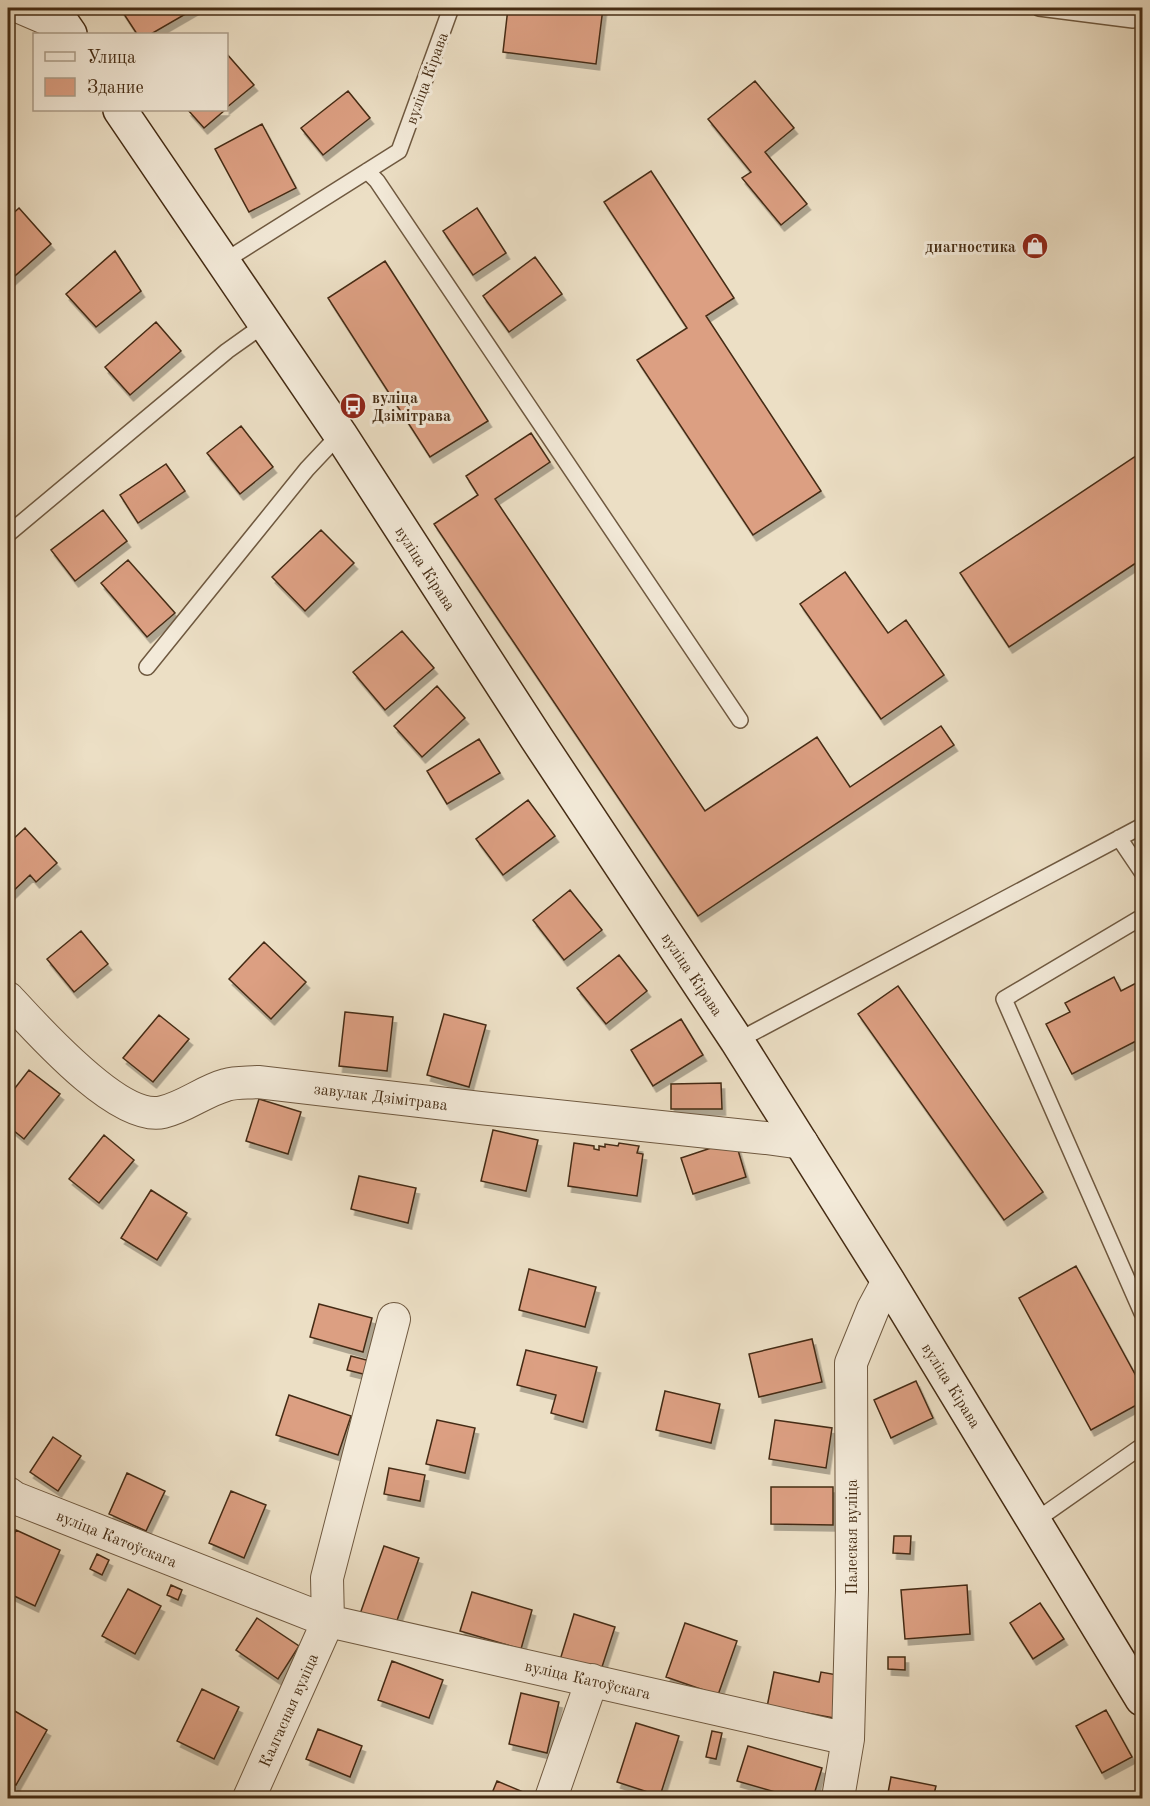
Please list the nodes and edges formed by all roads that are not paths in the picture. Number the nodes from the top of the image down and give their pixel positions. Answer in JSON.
{"nodes":[{"id":1,"x":22,"y":8,"type":"edge"},
{"id":2,"x":1039,"y":8,"type":"edge"},
{"id":3,"x":450,"y":9,"type":"edge"},
{"id":4,"x":1133,"y":20,"type":"dead end"},
{"id":5,"x":62,"y":23,"type":"edge"},
{"id":6,"x":121,"y":111,"type":"edge"},
{"id":7,"x":367,"y":171,"type":"junction"},
{"id":8,"x":223,"y":262,"type":"junction"},
{"id":9,"x":265,"y":324,"type":"junction"},
{"id":10,"x":340,"y":434,"type":"junction"},
{"id":11,"x":8,"y":534,"type":"edge"},
{"id":12,"x":147,"y":667,"type":"dead end"},
{"id":13,"x":740,"y":720,"type":"dead end"},
{"id":14,"x":1143,"y":826,"type":"edge"},
{"id":15,"x":1119,"y":838,"type":"junction"},
{"id":16,"x":1143,"y":872,"type":"edge"},
{"id":17,"x":1143,"y":917,"type":"edge"},
{"id":18,"x":8,"y":998,"type":"edge"},
{"id":19,"x":737,"y":1041,"type":"junction"},
{"id":20,"x":802,"y":1143,"type":"junction"},
{"id":21,"x":888,"y":1281,"type":"junction"},
{"id":22,"x":1143,"y":1313,"type":"edge"},
{"id":23,"x":394,"y":1319,"type":"dead end"},
{"id":24,"x":1143,"y":1446,"type":"edge"},
{"id":25,"x":8,"y":1493,"type":"edge"},
{"id":26,"x":1035,"y":1521,"type":"junction"},
{"id":27,"x":328,"y":1621,"type":"junction"},
{"id":28,"x":592,"y":1680,"type":"junction"},
{"id":29,"x":1143,"y":1700,"type":"edge"},
{"id":30,"x":848,"y":1739,"type":"junction"},
{"id":31,"x":249,"y":1798,"type":"edge"},
{"id":32,"x":551,"y":1798,"type":"edge"},
{"id":33,"x":838,"y":1798,"type":"edge"}],
"edges":[{"from":1,"to":5,"type":"street"},
{"from":2,"to":4,"type":"lane"},
{"from":3,"to":7,"type":"lane","name":"вуліца Кірава"},
{"from":6,"to":8,"type":"main road","name":"вуліца Кірава"},
{"from":7,"to":8,"type":"lane","name":"вуліца Кірава"},
{"from":7,"to":13,"type":"lane"},
{"from":8,"to":9,"type":"main road","name":"вуліца Кірава"},
{"from":9,"to":10,"type":"main road","name":"вуліца Кірава"},
{"from":9,"to":11,"type":"lane"},
{"from":10,"to":12,"type":"lane"},
{"from":10,"to":19,"type":"main road","name":"вуліца Кірава"},
{"from":14,"to":15,"type":"lane"},
{"from":15,"to":16,"type":"lane"},
{"from":15,"to":19,"type":"lane"},
{"from":17,"to":22,"type":"lane"},
{"from":18,"to":20,"type":"street","name":"завулак Дзімітрава"},
{"from":19,"to":20,"type":"main road","name":"вуліца Кірава"},
{"from":20,"to":21,"type":"main road","name":"вуліца Кірава"},
{"from":21,"to":26,"type":"main road","name":"вуліца Кірава"},
{"from":21,"to":30,"type":"street","name":"Палеская вуліца"},
{"from":23,"to":27,"type":"street"},
{"from":24,"to":26,"type":"lane"},
{"from":25,"to":27,"type":"street","name":"вуліца Катоўскага"},
{"from":26,"to":29,"type":"main road","name":"вуліца Кірава"},
{"from":27,"to":28,"type":"street","name":"вуліца Катоўскага"},
{"from":27,"to":31,"type":"street","name":"Калгасная вуліца"},
{"from":28,"to":30,"type":"street","name":"вуліца Катоўскага"},
{"from":28,"to":32,"type":"street"},
{"from":30,"to":33,"type":"street","name":"Палеская вуліца"}]}
